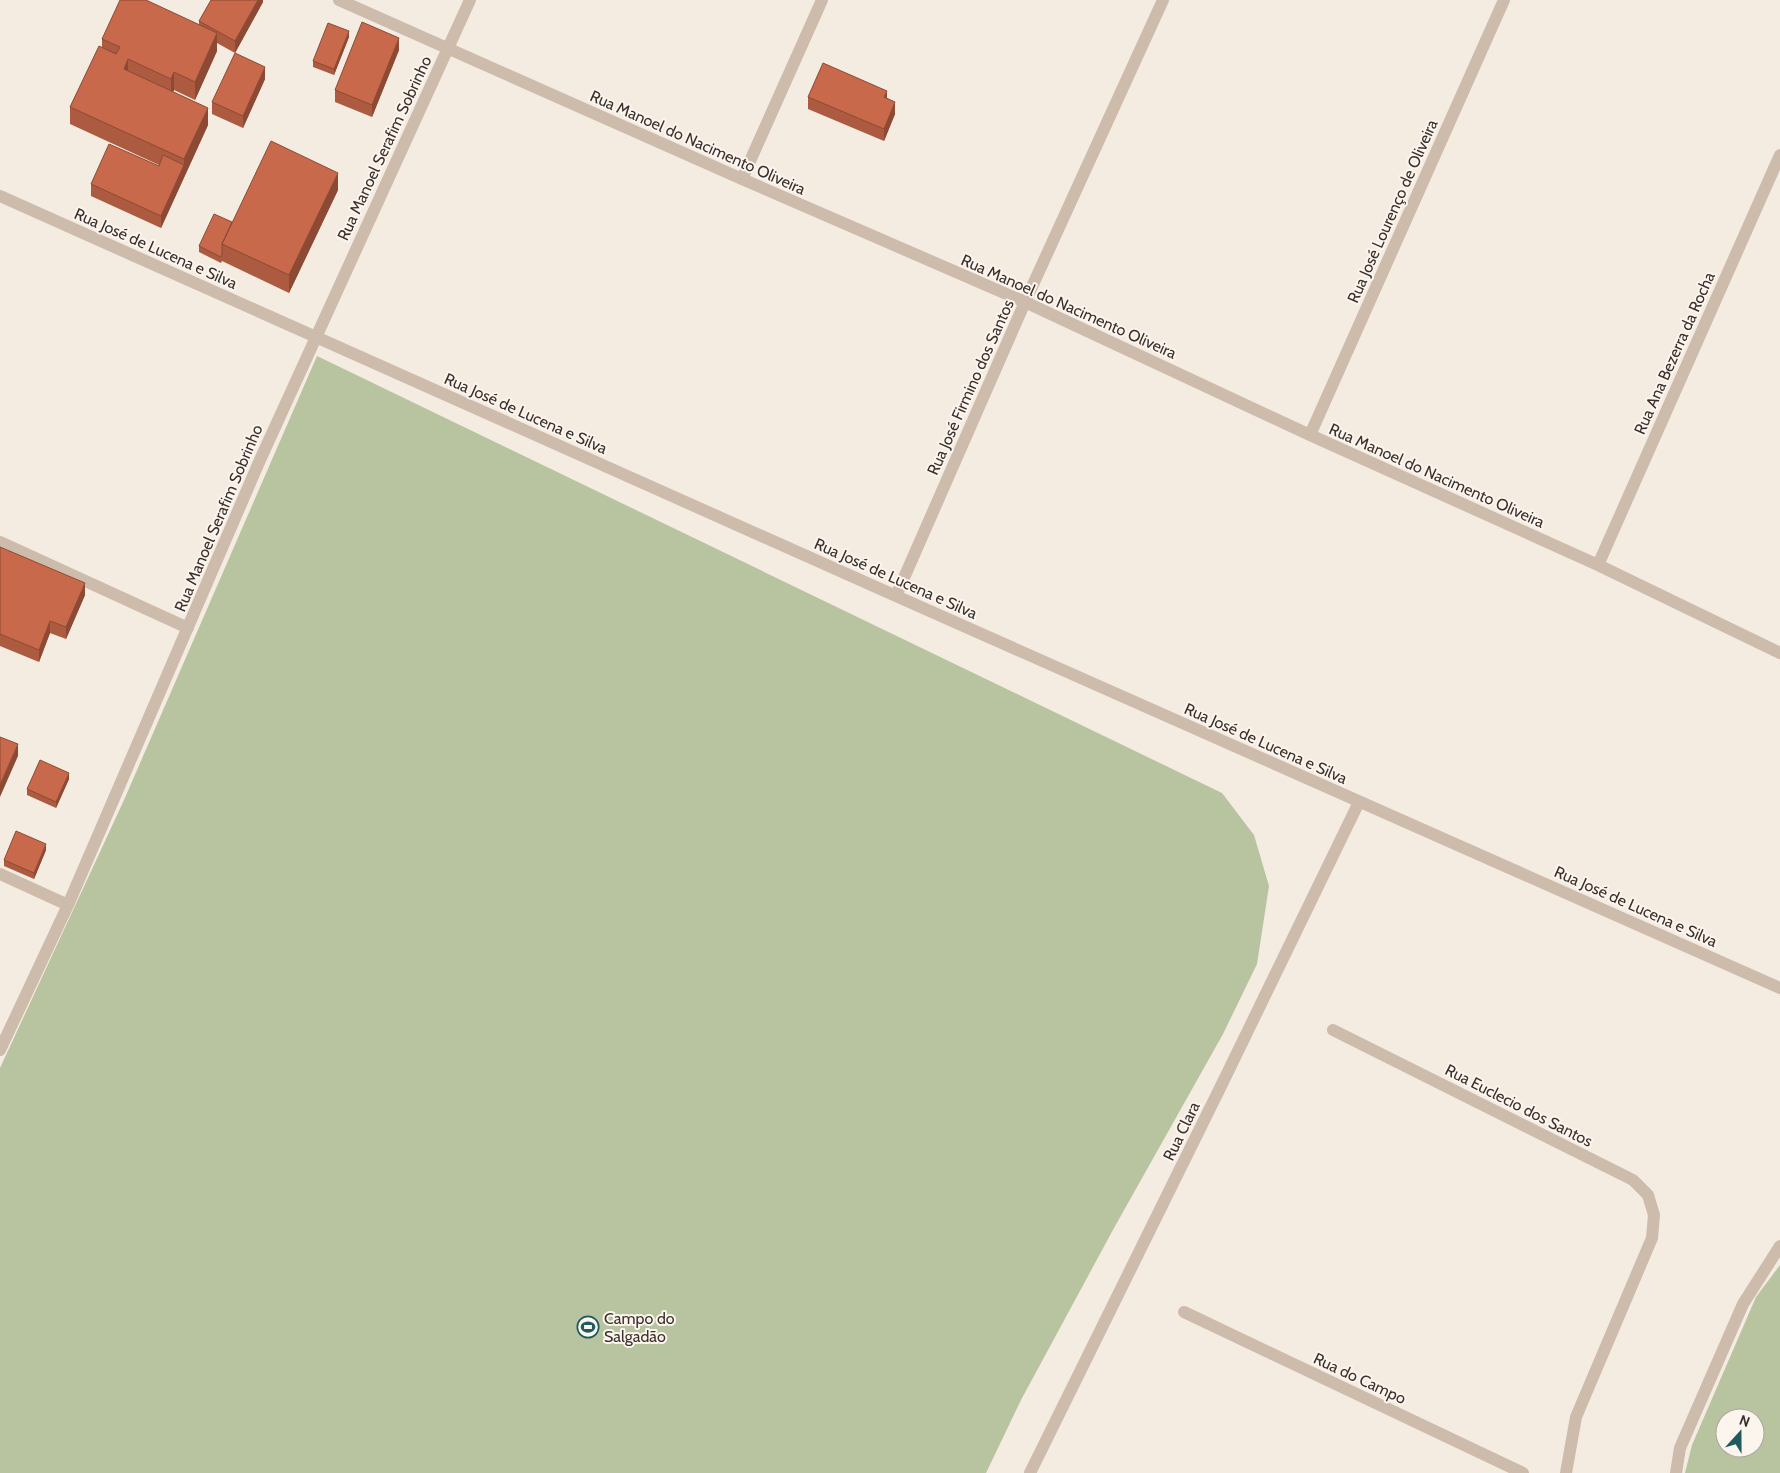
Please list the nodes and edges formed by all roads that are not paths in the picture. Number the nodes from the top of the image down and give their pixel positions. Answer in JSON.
{"nodes":[{"id":1,"x":339,"y":0,"type":"edge"},
{"id":2,"x":470,"y":0,"type":"edge"},
{"id":3,"x":822,"y":0,"type":"edge"},
{"id":4,"x":1163,"y":0,"type":"edge"},
{"id":5,"x":1504,"y":0,"type":"edge"},
{"id":6,"x":447,"y":49,"type":"junction"},
{"id":7,"x":1780,"y":155,"type":"edge"},
{"id":8,"x":742,"y":179,"type":"junction"},
{"id":9,"x":0,"y":196,"type":"edge"},
{"id":10,"x":1025,"y":302,"type":"junction"},
{"id":11,"x":315,"y":337,"type":"junction"},
{"id":12,"x":1310,"y":435,"type":"junction"},
{"id":13,"x":0,"y":542,"type":"edge"},
{"id":14,"x":1598,"y":565,"type":"junction"},
{"id":15,"x":896,"y":596,"type":"junction"},
{"id":16,"x":188,"y":628,"type":"junction"},
{"id":17,"x":1780,"y":653,"type":"edge"},
{"id":18,"x":1359,"y":802,"type":"junction"},
{"id":19,"x":0,"y":874,"type":"edge"},
{"id":20,"x":68,"y":905,"type":"junction"},
{"id":21,"x":1780,"y":988,"type":"edge"},
{"id":22,"x":1333,"y":1030,"type":"dead end"},
{"id":23,"x":0,"y":1050,"type":"edge"},
{"id":24,"x":1780,"y":1246,"type":"edge"},
{"id":25,"x":1184,"y":1312,"type":"dead end"},
{"id":26,"x":1030,"y":1473,"type":"edge"},
{"id":27,"x":1523,"y":1473,"type":"edge"},
{"id":28,"x":1566,"y":1473,"type":"edge"},
{"id":29,"x":1676,"y":1473,"type":"edge"}],
"edges":[{"from":1,"to":6,"type":"street","name":"Rua Manoel do Nacimento Oliveira"},
{"from":2,"to":6,"type":"street","name":"Rua Manoel Serafim Sobrinho"},
{"from":3,"to":8,"type":"street"},
{"from":4,"to":10,"type":"street","name":"Rua José Firmino dos Santos"},
{"from":5,"to":12,"type":"street","name":"Rua José Lourenço de Oliveira"},
{"from":6,"to":8,"type":"street","name":"Rua Manoel do Nacimento Oliveira"},
{"from":6,"to":11,"type":"street","name":"Rua Manoel Serafim Sobrinho"},
{"from":7,"to":14,"type":"street","name":"Rua Ana Bezerra da Rocha"},
{"from":8,"to":10,"type":"street","name":"Rua Manoel do Nacimento Oliveira"},
{"from":9,"to":11,"type":"street","name":"Rua José de Lucena e Silva"},
{"from":10,"to":12,"type":"street","name":"Rua Manoel do Nacimento Oliveira"},
{"from":10,"to":15,"type":"street","name":"Rua José Firmino dos Santos"},
{"from":11,"to":15,"type":"street","name":"Rua José de Lucena e Silva"},
{"from":11,"to":16,"type":"street","name":"Rua Manoel Serafim Sobrinho"},
{"from":12,"to":14,"type":"street","name":"Rua Manoel do Nacimento Oliveira"},
{"from":13,"to":16,"type":"street"},
{"from":14,"to":17,"type":"street","name":"Rua Manoel do Nacimento Oliveira"},
{"from":15,"to":18,"type":"street","name":"Rua José de Lucena e Silva"},
{"from":16,"to":20,"type":"street","name":"Rua Manoel Serafim Sobrinho"},
{"from":18,"to":21,"type":"street","name":"Rua José de Lucena e Silva"},
{"from":18,"to":26,"type":"street","name":"Rua Clara"},
{"from":19,"to":20,"type":"street"},
{"from":20,"to":23,"type":"street","name":"Rua Manoel Serafim Sobrinho"},
{"from":22,"to":28,"type":"street","name":"Rua Euclecio dos Santos"},
{"from":24,"to":29,"type":"street"},
{"from":25,"to":27,"type":"street","name":"Rua do Campo"}]}
